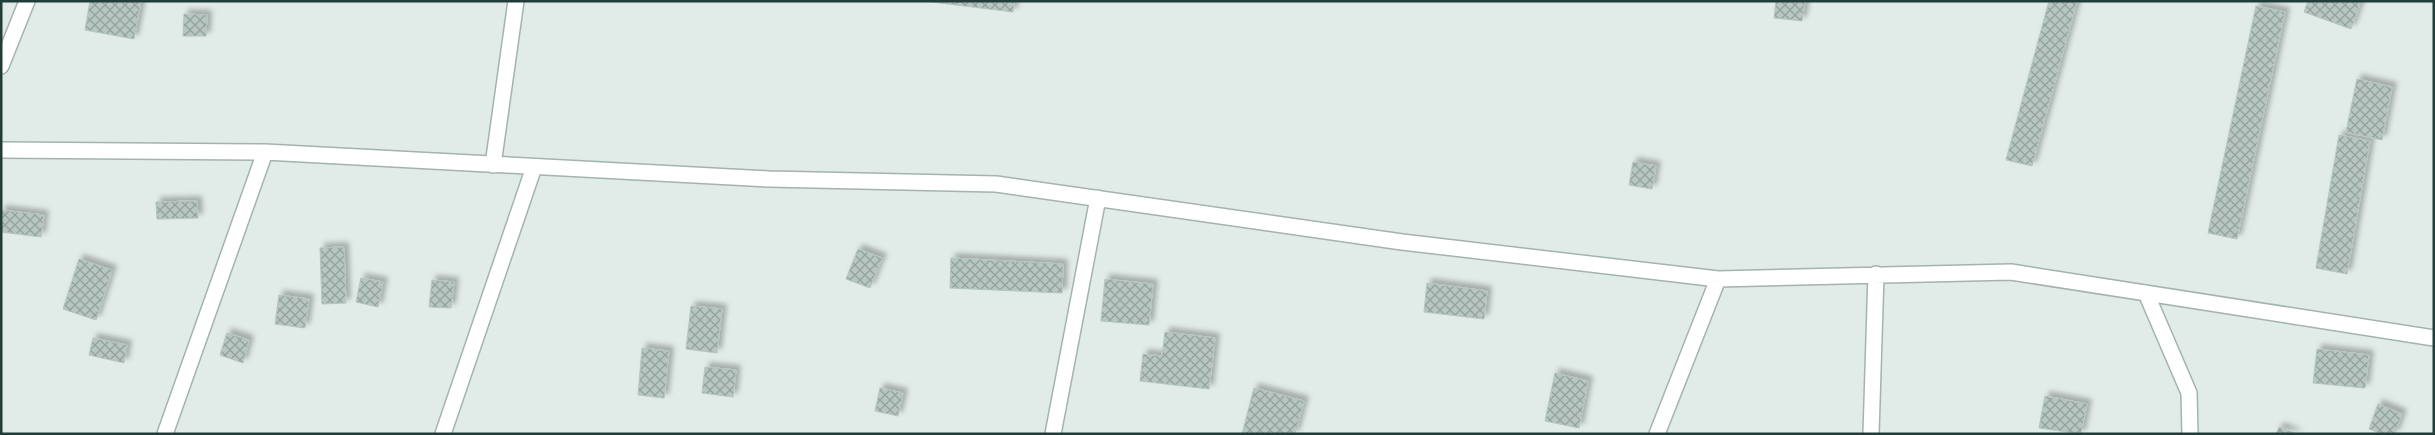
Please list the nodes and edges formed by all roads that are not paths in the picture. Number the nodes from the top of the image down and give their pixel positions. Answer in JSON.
{"nodes":[{"id":1,"x":27,"y":1,"type":"edge"},
{"id":2,"x":516,"y":1,"type":"edge"},
{"id":3,"x":1,"y":66,"type":"edge"},
{"id":4,"x":1,"y":150,"type":"edge"},
{"id":5,"x":265,"y":152,"type":"junction"},
{"id":6,"x":493,"y":165,"type":"junction"},
{"id":7,"x":534,"y":167,"type":"junction"},
{"id":8,"x":1098,"y":198,"type":"junction"},
{"id":9,"x":1876,"y":274,"type":"junction"},
{"id":10,"x":1718,"y":279,"type":"junction"},
{"id":11,"x":2146,"y":293,"type":"junction"},
{"id":12,"x":2434,"y":338,"type":"edge"},
{"id":13,"x":165,"y":434,"type":"edge"},
{"id":14,"x":443,"y":434,"type":"edge"},
{"id":15,"x":1053,"y":434,"type":"edge"},
{"id":16,"x":1657,"y":434,"type":"edge"},
{"id":17,"x":1871,"y":434,"type":"edge"},
{"id":18,"x":2190,"y":434,"type":"edge"}],
"edges":[{"from":1,"to":3,"type":"street"},
{"from":2,"to":6,"type":"street"},
{"from":4,"to":5,"type":"street"},
{"from":5,"to":6,"type":"street"},
{"from":5,"to":13,"type":"street"},
{"from":6,"to":7,"type":"street"},
{"from":7,"to":8,"type":"street"},
{"from":7,"to":14,"type":"street"},
{"from":8,"to":10,"type":"street"},
{"from":8,"to":15,"type":"street"},
{"from":9,"to":10,"type":"street"},
{"from":9,"to":11,"type":"street"},
{"from":9,"to":17,"type":"street"},
{"from":10,"to":16,"type":"street"},
{"from":11,"to":12,"type":"street"},
{"from":11,"to":18,"type":"street"}]}
